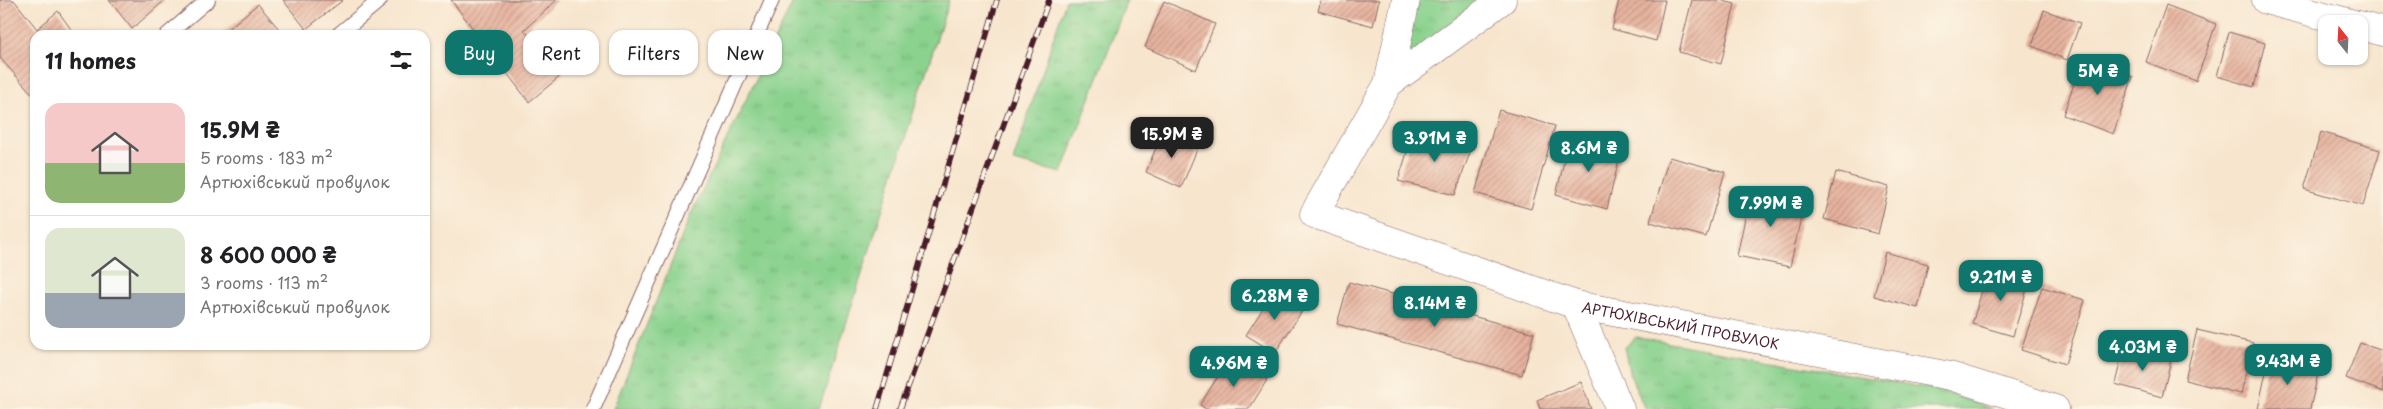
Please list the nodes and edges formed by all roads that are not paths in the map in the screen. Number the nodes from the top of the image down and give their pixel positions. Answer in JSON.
{"nodes":[{"id":1,"x":208,"y":0,"type":"edge"},
{"id":2,"x":380,"y":0,"type":"edge"},
{"id":3,"x":772,"y":0,"type":"edge"},
{"id":4,"x":1406,"y":0,"type":"edge"},
{"id":5,"x":1502,"y":0,"type":"edge"},
{"id":6,"x":2266,"y":0,"type":"edge"},
{"id":7,"x":2321,"y":15,"type":"edge"},
{"id":8,"x":2368,"y":28,"type":"edge"},
{"id":9,"x":174,"y":30,"type":"edge"},
{"id":10,"x":344,"y":30,"type":"edge"},
{"id":11,"x":2383,"y":32,"type":"edge"},
{"id":12,"x":1388,"y":84,"type":"junction"},
{"id":13,"x":1576,"y":305,"type":"junction"},
{"id":14,"x":593,"y":409,"type":"edge"},
{"id":15,"x":1620,"y":409,"type":"edge"},
{"id":16,"x":2055,"y":409,"type":"edge"}],
"edges":[{"from":1,"to":9,"type":"lane"},
{"from":2,"to":10,"type":"lane"},
{"from":3,"to":14,"type":"lane"},
{"from":4,"to":12,"type":"street"},
{"from":5,"to":12,"type":"street"},
{"from":6,"to":7,"type":"street"},
{"from":8,"to":11,"type":"street"},
{"from":12,"to":13,"type":"street","name":"АРТЮХІВСЬКИЙ ПРОВУЛОК"},
{"from":13,"to":15,"type":"street"},
{"from":13,"to":16,"type":"street","name":"АРТЮХІВСЬКИЙ ПРОВУЛОК"}]}
